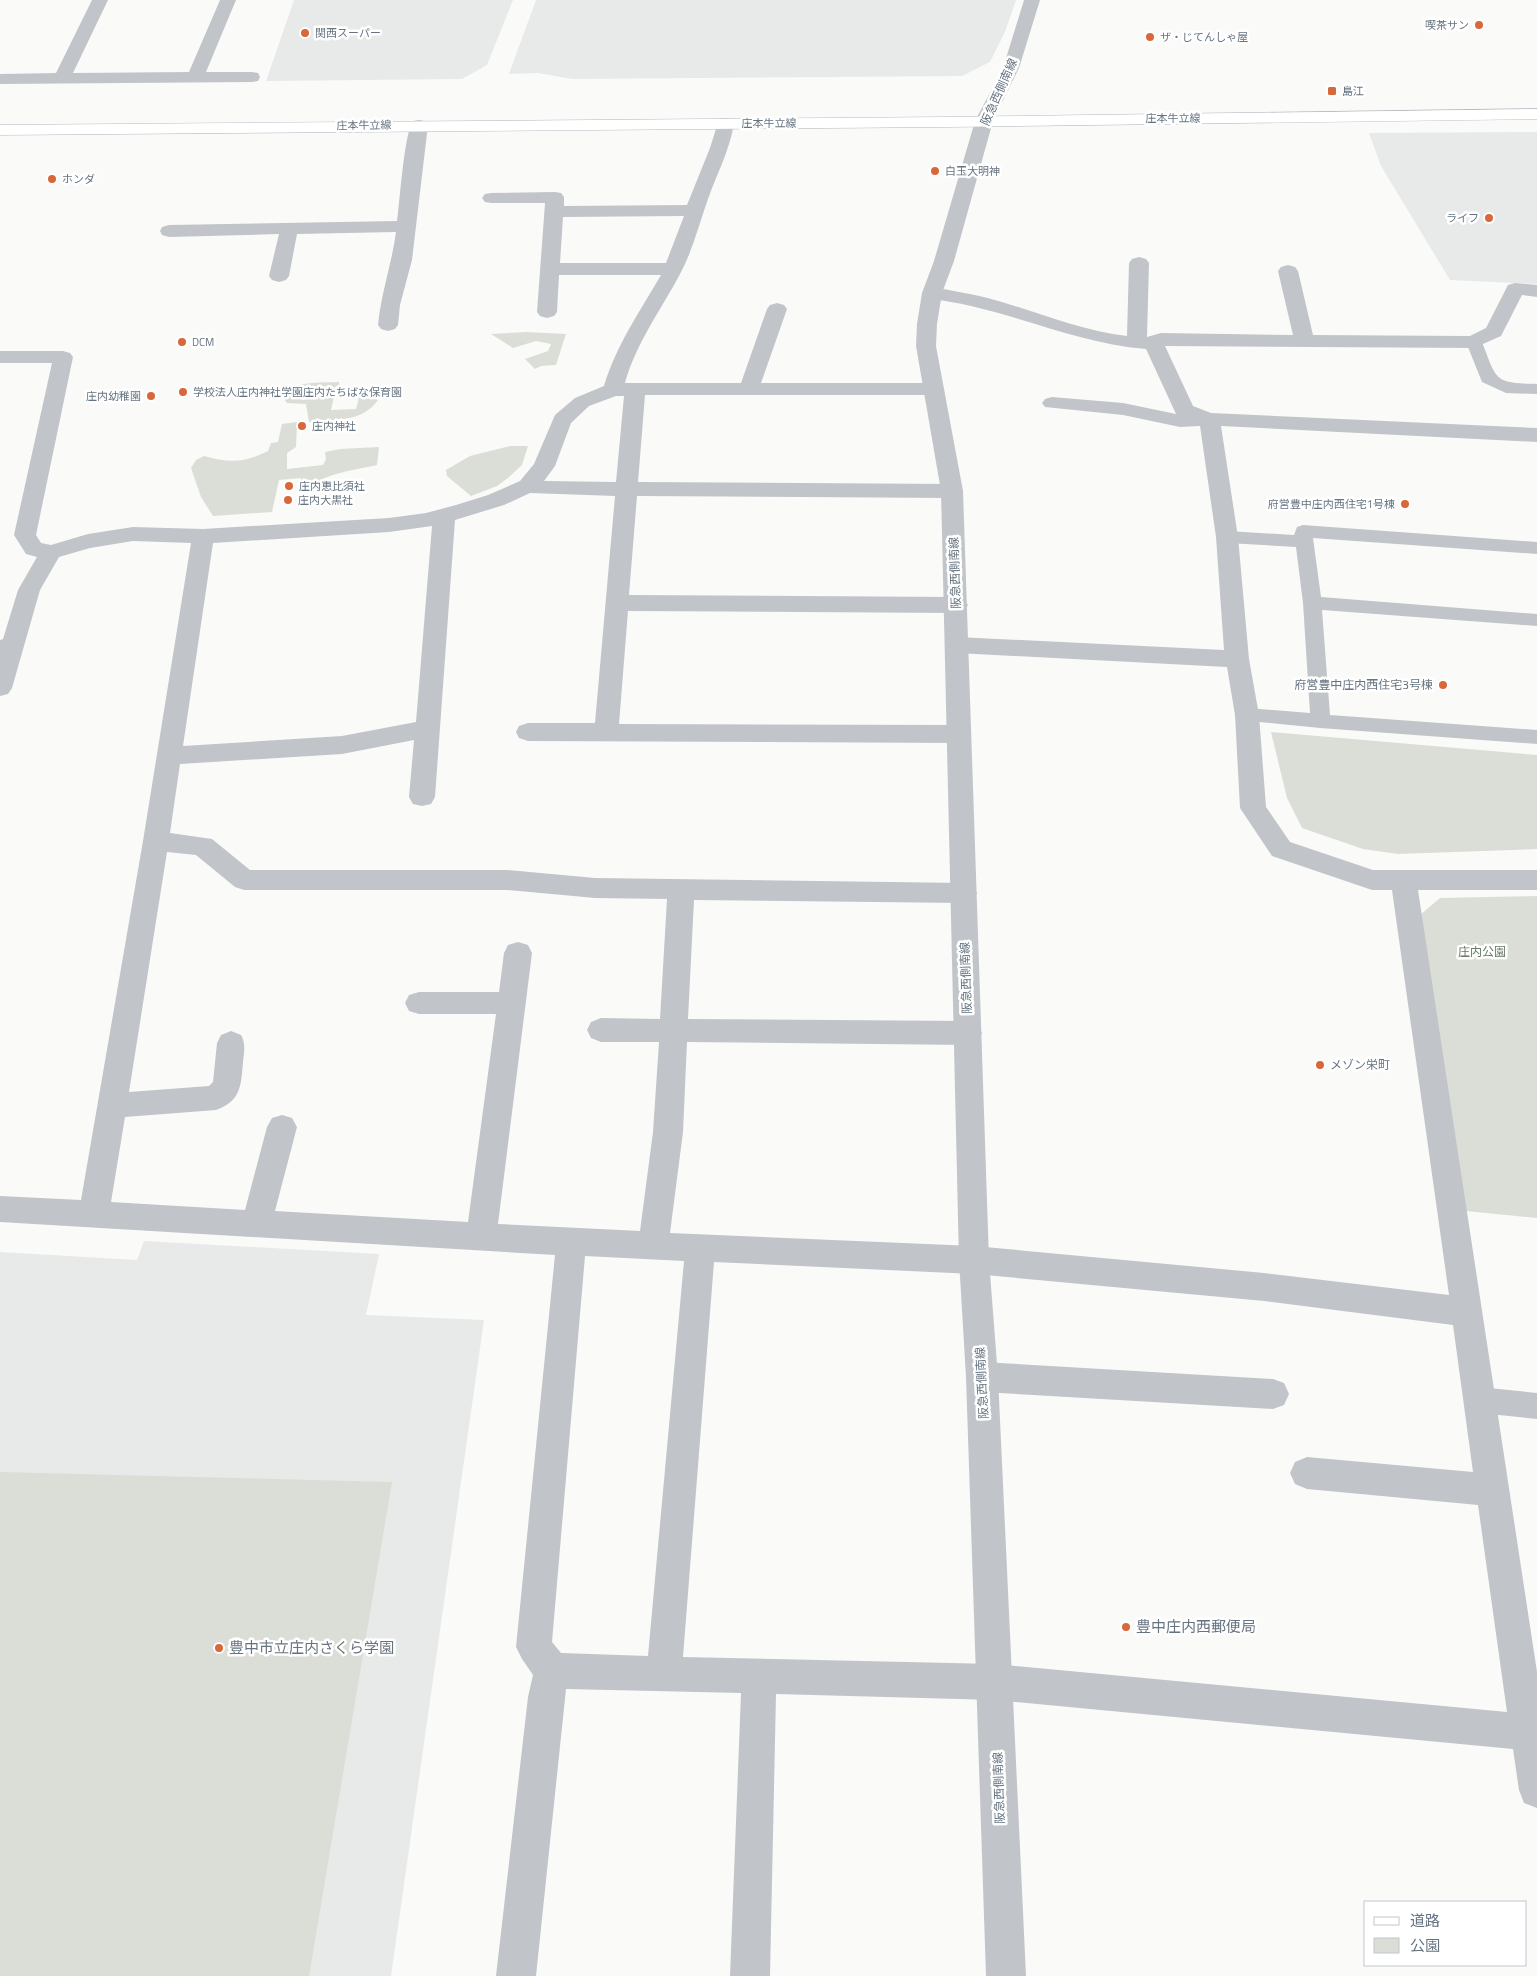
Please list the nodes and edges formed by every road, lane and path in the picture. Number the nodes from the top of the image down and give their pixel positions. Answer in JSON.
{"nodes":[{"id":1,"x":100,"y":0,"type":"edge"},
{"id":2,"x":228,"y":0,"type":"edge"},
{"id":3,"x":1032,"y":0,"type":"edge"},
{"id":4,"x":195,"y":78,"type":"junction"},
{"id":5,"x":252,"y":78,"type":"dead end"},
{"id":6,"x":0,"y":79,"type":"edge"},
{"id":7,"x":62,"y":79,"type":"junction"},
{"id":8,"x":1537,"y":114,"type":"edge"},
{"id":9,"x":984,"y":121,"type":"junction"},
{"id":10,"x":725,"y":123,"type":"junction"},
{"id":11,"x":419,"y":125,"type":"junction"},
{"id":12,"x":0,"y":130,"type":"edge"},
{"id":13,"x":491,"y":198,"type":"dead end"},
{"id":14,"x":693,"y":210,"type":"junction"},
{"id":15,"x":554,"y":212,"type":"junction"},
{"id":16,"x":406,"y":226,"type":"junction"},
{"id":17,"x":289,"y":229,"type":"junction"},
{"id":18,"x":169,"y":231,"type":"dead end"},
{"id":19,"x":1139,"y":263,"type":"dead end"},
{"id":20,"x":550,"y":269,"type":"junction"},
{"id":21,"x":672,"y":269,"type":"junction"},
{"id":22,"x":1288,"y":271,"type":"dead end"},
{"id":23,"x":279,"y":276,"type":"dead end"},
{"id":24,"x":1537,"y":291,"type":"edge"},
{"id":25,"x":932,"y":293,"type":"junction"},
{"id":26,"x":777,"y":309,"type":"dead end"},
{"id":27,"x":547,"y":312,"type":"dead end"},
{"id":28,"x":388,"y":326,"type":"dead end"},
{"id":29,"x":1304,"y":341,"type":"junction"},
{"id":30,"x":1474,"y":342,"type":"junction"},
{"id":31,"x":1146,"y":344,"type":"junction"},
{"id":32,"x":0,"y":357,"type":"edge"},
{"id":33,"x":635,"y":389,"type":"junction"},
{"id":34,"x":749,"y":389,"type":"junction"},
{"id":35,"x":932,"y":389,"type":"junction"},
{"id":36,"x":1537,"y":389,"type":"edge"},
{"id":37,"x":613,"y":390,"type":"junction"},
{"id":38,"x":1052,"y":403,"type":"dead end"},
{"id":39,"x":1208,"y":419,"type":"junction"},
{"id":40,"x":1537,"y":435,"type":"edge"},
{"id":41,"x":528,"y":486,"type":"junction"},
{"id":42,"x":627,"y":489,"type":"junction"},
{"id":43,"x":952,"y":491,"type":"junction"},
{"id":44,"x":444,"y":516,"type":"junction"},
{"id":45,"x":203,"y":536,"type":"junction"},
{"id":46,"x":1228,"y":537,"type":"junction"},
{"id":47,"x":1304,"y":541,"type":"junction"},
{"id":48,"x":1537,"y":548,"type":"edge"},
{"id":49,"x":51,"y":552,"type":"junction"},
{"id":50,"x":617,"y":603,"type":"junction"},
{"id":51,"x":1312,"y":604,"type":"junction"},
{"id":52,"x":956,"y":605,"type":"junction"},
{"id":53,"x":1537,"y":620,"type":"edge"},
{"id":54,"x":957,"y":645,"type":"junction"},
{"id":55,"x":6,"y":647,"type":"edge"},
{"id":56,"x":1237,"y":659,"type":"junction"},
{"id":57,"x":0,"y":688,"type":"edge"},
{"id":58,"x":1247,"y":715,"type":"junction"},
{"id":59,"x":1320,"y":720,"type":"junction"},
{"id":60,"x":428,"y":729,"type":"junction"},
{"id":61,"x":528,"y":732,"type":"dead end"},
{"id":62,"x":606,"y":732,"type":"junction"},
{"id":63,"x":959,"y":734,"type":"junction"},
{"id":64,"x":1537,"y":737,"type":"edge"},
{"id":65,"x":169,"y":756,"type":"junction"},
{"id":66,"x":422,"y":797,"type":"dead end"},
{"id":67,"x":156,"y":841,"type":"junction"},
{"id":68,"x":1537,"y":880,"type":"edge"},
{"id":69,"x":1404,"y":882,"type":"junction"},
{"id":70,"x":681,"y":889,"type":"junction"},
{"id":71,"x":964,"y":893,"type":"junction"},
{"id":72,"x":518,"y":953,"type":"dead end"},
{"id":73,"x":419,"y":1003,"type":"dead end"},
{"id":74,"x":512,"y":1003,"type":"junction"},
{"id":75,"x":601,"y":1030,"type":"dead end"},
{"id":76,"x":673,"y":1031,"type":"junction"},
{"id":77,"x":968,"y":1033,"type":"junction"},
{"id":78,"x":231,"y":1043,"type":"dead end"},
{"id":79,"x":112,"y":1106,"type":"junction"},
{"id":80,"x":282,"y":1127,"type":"dead end"},
{"id":81,"x":0,"y":1209,"type":"edge"},
{"id":82,"x":94,"y":1215,"type":"junction"},
{"id":83,"x":256,"y":1225,"type":"junction"},
{"id":84,"x":481,"y":1237,"type":"junction"},
{"id":85,"x":571,"y":1242,"type":"junction"},
{"id":86,"x":653,"y":1246,"type":"junction"},
{"id":87,"x":700,"y":1248,"type":"junction"},
{"id":88,"x":974,"y":1260,"type":"junction"},
{"id":89,"x":1468,"y":1312,"type":"junction"},
{"id":90,"x":982,"y":1378,"type":"junction"},
{"id":91,"x":1272,"y":1394,"type":"dead end"},
{"id":92,"x":1479,"y":1400,"type":"junction"},
{"id":93,"x":1537,"y":1406,"type":"edge"},
{"id":94,"x":1307,"y":1473,"type":"dead end"},
{"id":95,"x":1491,"y":1490,"type":"junction"},
{"id":96,"x":552,"y":1671,"type":"junction"},
{"id":97,"x":664,"y":1674,"type":"junction"},
{"id":98,"x":759,"y":1677,"type":"junction"},
{"id":99,"x":995,"y":1682,"type":"junction"},
{"id":100,"x":1533,"y":1733,"type":"edge"},
{"id":101,"x":1537,"y":1790,"type":"edge"},
{"id":102,"x":516,"y":1976,"type":"edge"},
{"id":103,"x":750,"y":1976,"type":"edge"},
{"id":104,"x":1006,"y":1976,"type":"edge"}],
"edges":[{"from":1,"to":7,"type":"street"},
{"from":2,"to":4,"type":"street"},
{"from":3,"to":9,"type":"street","name":"阪急西側南線"},
{"from":4,"to":5,"type":"street"},
{"from":4,"to":7,"type":"street"},
{"from":6,"to":7,"type":"street"},
{"from":8,"to":9,"type":"main road","name":"庄本牛立線"},
{"from":9,"to":10,"type":"main road","name":"庄本牛立線"},
{"from":9,"to":25,"type":"street","name":"阪急西側南線"},
{"from":10,"to":11,"type":"main road","name":"庄本牛立線"},
{"from":10,"to":14,"type":"street"},
{"from":11,"to":12,"type":"main road","name":"庄本牛立線"},
{"from":11,"to":16,"type":"street"},
{"from":13,"to":15,"type":"street"},
{"from":14,"to":15,"type":"street"},
{"from":14,"to":21,"type":"street"},
{"from":15,"to":20,"type":"street"},
{"from":16,"to":17,"type":"street"},
{"from":16,"to":28,"type":"street"},
{"from":17,"to":18,"type":"street"},
{"from":17,"to":23,"type":"street"},
{"from":19,"to":31,"type":"street"},
{"from":20,"to":21,"type":"street"},
{"from":20,"to":27,"type":"street"},
{"from":21,"to":37,"type":"street"},
{"from":22,"to":29,"type":"street"},
{"from":24,"to":30,"type":"street"},
{"from":25,"to":31,"type":"street"},
{"from":25,"to":35,"type":"street","name":"阪急西側南線"},
{"from":26,"to":34,"type":"street"},
{"from":29,"to":30,"type":"street"},
{"from":29,"to":31,"type":"street"},
{"from":30,"to":36,"type":"lane"},
{"from":31,"to":39,"type":"street"},
{"from":32,"to":49,"type":"street"},
{"from":33,"to":34,"type":"street"},
{"from":33,"to":37,"type":"street"},
{"from":33,"to":42,"type":"street"},
{"from":34,"to":35,"type":"street"},
{"from":35,"to":43,"type":"street","name":"阪急西側南線"},
{"from":37,"to":41,"type":"street"},
{"from":38,"to":39,"type":"street"},
{"from":39,"to":40,"type":"street"},
{"from":39,"to":46,"type":"street"},
{"from":41,"to":42,"type":"street"},
{"from":41,"to":44,"type":"street"},
{"from":42,"to":43,"type":"street"},
{"from":42,"to":50,"type":"street"},
{"from":43,"to":52,"type":"street","name":"阪急西側南線"},
{"from":44,"to":45,"type":"street"},
{"from":44,"to":60,"type":"street"},
{"from":45,"to":49,"type":"street"},
{"from":45,"to":65,"type":"street"},
{"from":46,"to":47,"type":"lane"},
{"from":46,"to":56,"type":"street"},
{"from":47,"to":48,"type":"lane"},
{"from":47,"to":51,"type":"lane"},
{"from":49,"to":55,"type":"street"},
{"from":50,"to":52,"type":"street"},
{"from":50,"to":62,"type":"street"},
{"from":51,"to":53,"type":"lane"},
{"from":51,"to":59,"type":"lane"},
{"from":52,"to":54,"type":"street","name":"阪急西側南線"},
{"from":54,"to":56,"type":"street"},
{"from":54,"to":63,"type":"street","name":"阪急西側南線"},
{"from":55,"to":57,"type":"street"},
{"from":56,"to":58,"type":"street"},
{"from":58,"to":59,"type":"lane"},
{"from":58,"to":69,"type":"street"},
{"from":59,"to":64,"type":"lane"},
{"from":60,"to":65,"type":"street"},
{"from":60,"to":66,"type":"street"},
{"from":61,"to":62,"type":"street"},
{"from":62,"to":63,"type":"street"},
{"from":63,"to":71,"type":"street","name":"阪急西側南線"},
{"from":65,"to":67,"type":"street"},
{"from":67,"to":70,"type":"street"},
{"from":67,"to":79,"type":"street"},
{"from":68,"to":69,"type":"street"},
{"from":69,"to":89,"type":"street"},
{"from":70,"to":71,"type":"street"},
{"from":70,"to":76,"type":"street"},
{"from":71,"to":77,"type":"street","name":"阪急西側南線"},
{"from":72,"to":74,"type":"street"},
{"from":73,"to":74,"type":"street"},
{"from":74,"to":84,"type":"street"},
{"from":75,"to":76,"type":"street"},
{"from":76,"to":77,"type":"street"},
{"from":76,"to":86,"type":"street"},
{"from":77,"to":88,"type":"street","name":"阪急西側南線"},
{"from":78,"to":79,"type":"street"},
{"from":79,"to":82,"type":"street"},
{"from":80,"to":83,"type":"street"},
{"from":81,"to":82,"type":"street"},
{"from":82,"to":83,"type":"street"},
{"from":83,"to":84,"type":"street"},
{"from":84,"to":85,"type":"street"},
{"from":85,"to":86,"type":"street"},
{"from":85,"to":96,"type":"street"},
{"from":86,"to":87,"type":"street"},
{"from":87,"to":88,"type":"street"},
{"from":87,"to":97,"type":"street"},
{"from":88,"to":89,"type":"street"},
{"from":88,"to":90,"type":"street","name":"阪急西側南線"},
{"from":89,"to":92,"type":"street"},
{"from":90,"to":91,"type":"street"},
{"from":90,"to":99,"type":"street","name":"阪急西側南線"},
{"from":92,"to":93,"type":"lane"},
{"from":92,"to":95,"type":"street"},
{"from":94,"to":95,"type":"street"},
{"from":95,"to":100,"type":"street"},
{"from":96,"to":97,"type":"street"},
{"from":96,"to":102,"type":"street"},
{"from":97,"to":98,"type":"street"},
{"from":98,"to":99,"type":"street"},
{"from":98,"to":103,"type":"street"},
{"from":99,"to":100,"type":"street"},
{"from":99,"to":104,"type":"street","name":"阪急西側南線"},
{"from":100,"to":101,"type":"street"}]}
